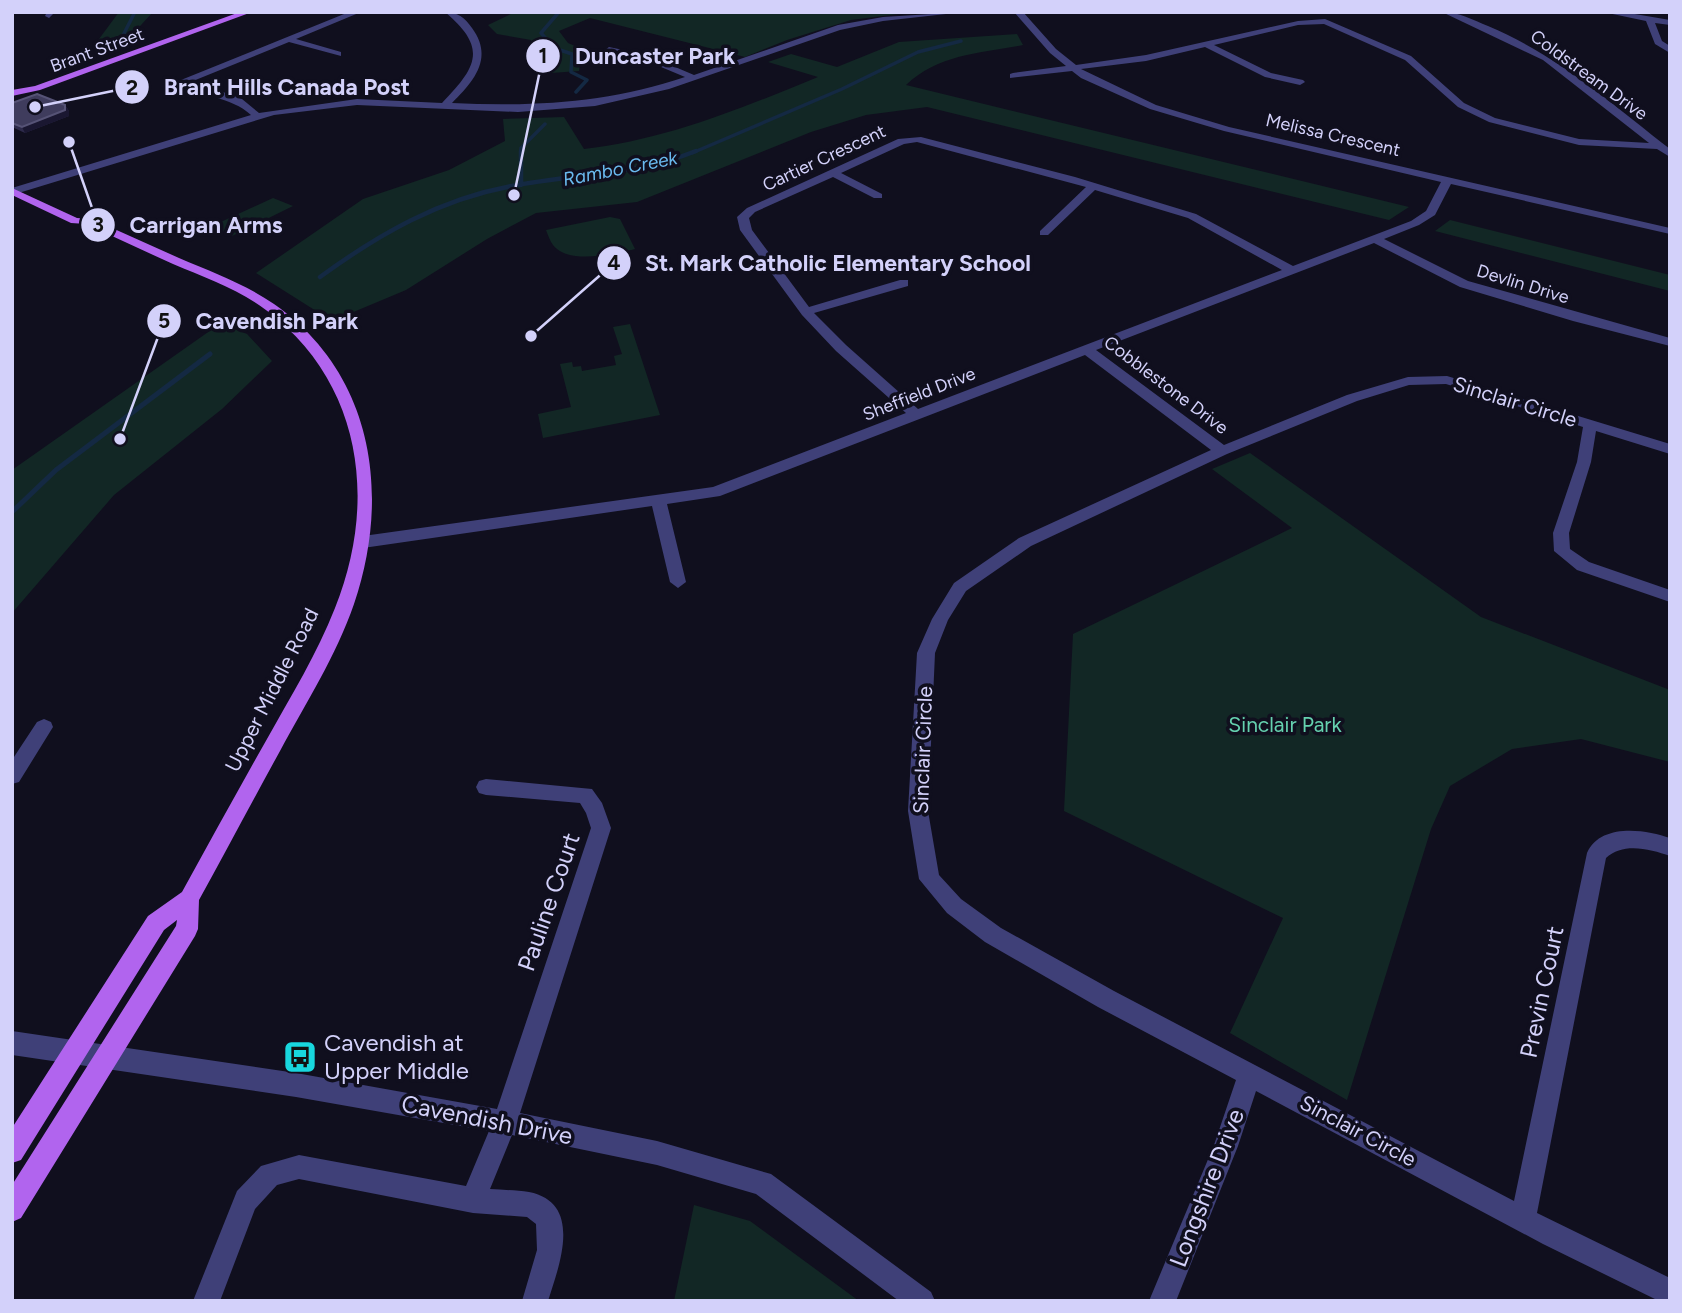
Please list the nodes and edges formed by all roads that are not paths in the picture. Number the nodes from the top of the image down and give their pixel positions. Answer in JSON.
{"nodes":[{"id":1,"x":248,"y":12,"type":"edge"},
{"id":2,"x":357,"y":12,"type":"edge"},
{"id":3,"x":449,"y":12,"type":"edge"},
{"id":4,"x":960,"y":12,"type":"edge"},
{"id":5,"x":1018,"y":12,"type":"edge"},
{"id":6,"x":1446,"y":12,"type":"edge"},
{"id":7,"x":1607,"y":12,"type":"edge"},
{"id":8,"x":1650,"y":20,"type":"junction"},
{"id":9,"x":1670,"y":23,"type":"edge"},
{"id":10,"x":287,"y":39,"type":"junction"},
{"id":11,"x":1208,"y":45,"type":"junction"},
{"id":12,"x":608,"y":50,"type":"dead end"},
{"id":13,"x":1670,"y":50,"type":"edge"},
{"id":14,"x":338,"y":54,"type":"dead end"},
{"id":15,"x":1073,"y":68,"type":"junction"},
{"id":16,"x":1013,"y":76,"type":"dead end"},
{"id":17,"x":694,"y":78,"type":"junction"},
{"id":18,"x":1300,"y":82,"type":"dead end"},
{"id":19,"x":37,"y":88,"type":"junction"},
{"id":20,"x":12,"y":93,"type":"edge"},
{"id":21,"x":12,"y":100,"type":"edge"},
{"id":22,"x":444,"y":106,"type":"junction"},
{"id":23,"x":257,"y":116,"type":"junction"},
{"id":24,"x":1659,"y":146,"type":"junction"},
{"id":25,"x":1670,"y":154,"type":"edge"},
{"id":26,"x":834,"y":173,"type":"junction"},
{"id":27,"x":12,"y":178,"type":"edge"},
{"id":28,"x":1448,"y":179,"type":"junction"},
{"id":29,"x":1093,"y":186,"type":"junction"},
{"id":30,"x":30,"y":187,"type":"junction"},
{"id":31,"x":13,"y":191,"type":"edge"},
{"id":32,"x":878,"y":197,"type":"dead end"},
{"id":33,"x":88,"y":221,"type":"junction"},
{"id":34,"x":1670,"y":232,"type":"edge"},
{"id":35,"x":1044,"y":233,"type":"dead end"},
{"id":36,"x":1373,"y":238,"type":"junction"},
{"id":37,"x":1290,"y":269,"type":"junction"},
{"id":38,"x":904,"y":283,"type":"dead end"},
{"id":39,"x":806,"y":312,"type":"junction"},
{"id":40,"x":1670,"y":342,"type":"edge"},
{"id":41,"x":1087,"y":350,"type":"junction"},
{"id":42,"x":917,"y":416,"type":"junction"},
{"id":43,"x":1590,"y":424,"type":"junction"},
{"id":44,"x":1670,"y":449,"type":"edge"},
{"id":45,"x":1222,"y":451,"type":"junction"},
{"id":46,"x":659,"y":502,"type":"junction"},
{"id":47,"x":363,"y":542,"type":"junction"},
{"id":48,"x":678,"y":582,"type":"dead end"},
{"id":49,"x":1670,"y":596,"type":"edge"},
{"id":50,"x":44,"y":727,"type":"dead end"},
{"id":51,"x":12,"y":776,"type":"edge"},
{"id":52,"x":486,"y":787,"type":"dead end"},
{"id":53,"x":1670,"y":847,"type":"edge"},
{"id":54,"x":189,"y":899,"type":"junction"},
{"id":55,"x":12,"y":1043,"type":"edge"},
{"id":56,"x":74,"y":1053,"type":"junction"},
{"id":57,"x":109,"y":1057,"type":"junction"},
{"id":58,"x":1250,"y":1074,"type":"junction"},
{"id":59,"x":505,"y":1122,"type":"junction"},
{"id":60,"x":12,"y":1151,"type":"edge"},
{"id":61,"x":473,"y":1200,"type":"junction"},
{"id":62,"x":12,"y":1209,"type":"edge"},
{"id":63,"x":1523,"y":1217,"type":"junction"},
{"id":64,"x":1670,"y":1292,"type":"edge"},
{"id":65,"x":206,"y":1301,"type":"edge"},
{"id":66,"x":535,"y":1301,"type":"edge"},
{"id":67,"x":922,"y":1301,"type":"edge"},
{"id":68,"x":1162,"y":1301,"type":"edge"}],
"edges":[{"from":1,"to":19,"type":"main road","name":"Brant Street"},
{"from":2,"to":10,"type":"street"},
{"from":3,"to":22,"type":"street"},
{"from":4,"to":17,"type":"street"},
{"from":5,"to":15,"type":"street","name":"Melissa Crescent"},
{"from":6,"to":24,"type":"street","name":"Coldstream Drive"},
{"from":7,"to":8,"type":"street"},
{"from":8,"to":9,"type":"street"},
{"from":8,"to":13,"type":"street"},
{"from":10,"to":14,"type":"street"},
{"from":10,"to":23,"type":"street"},
{"from":11,"to":15,"type":"street"},
{"from":11,"to":18,"type":"street"},
{"from":11,"to":24,"type":"street"},
{"from":12,"to":17,"type":"street"},
{"from":15,"to":16,"type":"street"},
{"from":15,"to":28,"type":"street","name":"Melissa Crescent"},
{"from":17,"to":22,"type":"street"},
{"from":19,"to":20,"type":"main road","name":"Brant Street"},
{"from":19,"to":21,"type":"main road","name":"Brant Street"},
{"from":22,"to":23,"type":"street"},
{"from":23,"to":30,"type":"street"},
{"from":24,"to":25,"type":"street","name":"Coldstream Drive"},
{"from":26,"to":29,"type":"street","name":"Cartier Crescent"},
{"from":26,"to":32,"type":"street"},
{"from":26,"to":39,"type":"street","name":"Cartier Crescent"},
{"from":27,"to":30,"type":"main road","name":"Upper Middle Road"},
{"from":28,"to":34,"type":"street","name":"Melissa Crescent"},
{"from":28,"to":36,"type":"street","name":"Sheffield Drive"},
{"from":29,"to":35,"type":"street"},
{"from":29,"to":37,"type":"street","name":"Cartier Crescent"},
{"from":30,"to":31,"type":"street"},
{"from":30,"to":33,"type":"main road","name":"Upper Middle Road"},
{"from":31,"to":33,"type":"main road","name":"Upper Middle Road"},
{"from":33,"to":47,"type":"main road","name":"Upper Middle Road"},
{"from":36,"to":37,"type":"street","name":"Sheffield Drive"},
{"from":36,"to":40,"type":"street","name":"Devlin Drive"},
{"from":37,"to":41,"type":"street","name":"Sheffield Drive"},
{"from":38,"to":39,"type":"street"},
{"from":39,"to":42,"type":"street","name":"Cartier Crescent"},
{"from":41,"to":42,"type":"street","name":"Sheffield Drive"},
{"from":41,"to":45,"type":"street","name":"Cobblestone Drive"},
{"from":42,"to":46,"type":"street","name":"Sheffield Drive"},
{"from":43,"to":44,"type":"street","name":"Sinclair Circle"},
{"from":43,"to":45,"type":"street","name":"Sinclair Circle"},
{"from":43,"to":49,"type":"street"},
{"from":45,"to":58,"type":"street","name":"Sinclair Circle"},
{"from":46,"to":47,"type":"street","name":"Sheffield Drive"},
{"from":46,"to":48,"type":"street"},
{"from":47,"to":54,"type":"main road","name":"Upper Middle Road"},
{"from":50,"to":51,"type":"street"},
{"from":52,"to":59,"type":"street","name":"Pauline Court"},
{"from":53,"to":63,"type":"street","name":"Previn Court"},
{"from":54,"to":56,"type":"main road","name":"Upper Middle Road"},
{"from":54,"to":57,"type":"main road","name":"Upper Middle Road"},
{"from":55,"to":56,"type":"street","name":"Cavendish Drive"},
{"from":56,"to":57,"type":"street","name":"Cavendish Drive"},
{"from":56,"to":60,"type":"main road","name":"Upper Middle Road"},
{"from":57,"to":59,"type":"street","name":"Cavendish Drive"},
{"from":57,"to":62,"type":"main road","name":"Upper Middle Road"},
{"from":58,"to":63,"type":"street","name":"Sinclair Circle"},
{"from":58,"to":68,"type":"street","name":"Longshire Drive"},
{"from":59,"to":61,"type":"street"},
{"from":59,"to":67,"type":"street","name":"Cavendish Drive"},
{"from":61,"to":65,"type":"street"},
{"from":61,"to":66,"type":"street"},
{"from":63,"to":64,"type":"street","name":"Sinclair Circle"}]}
